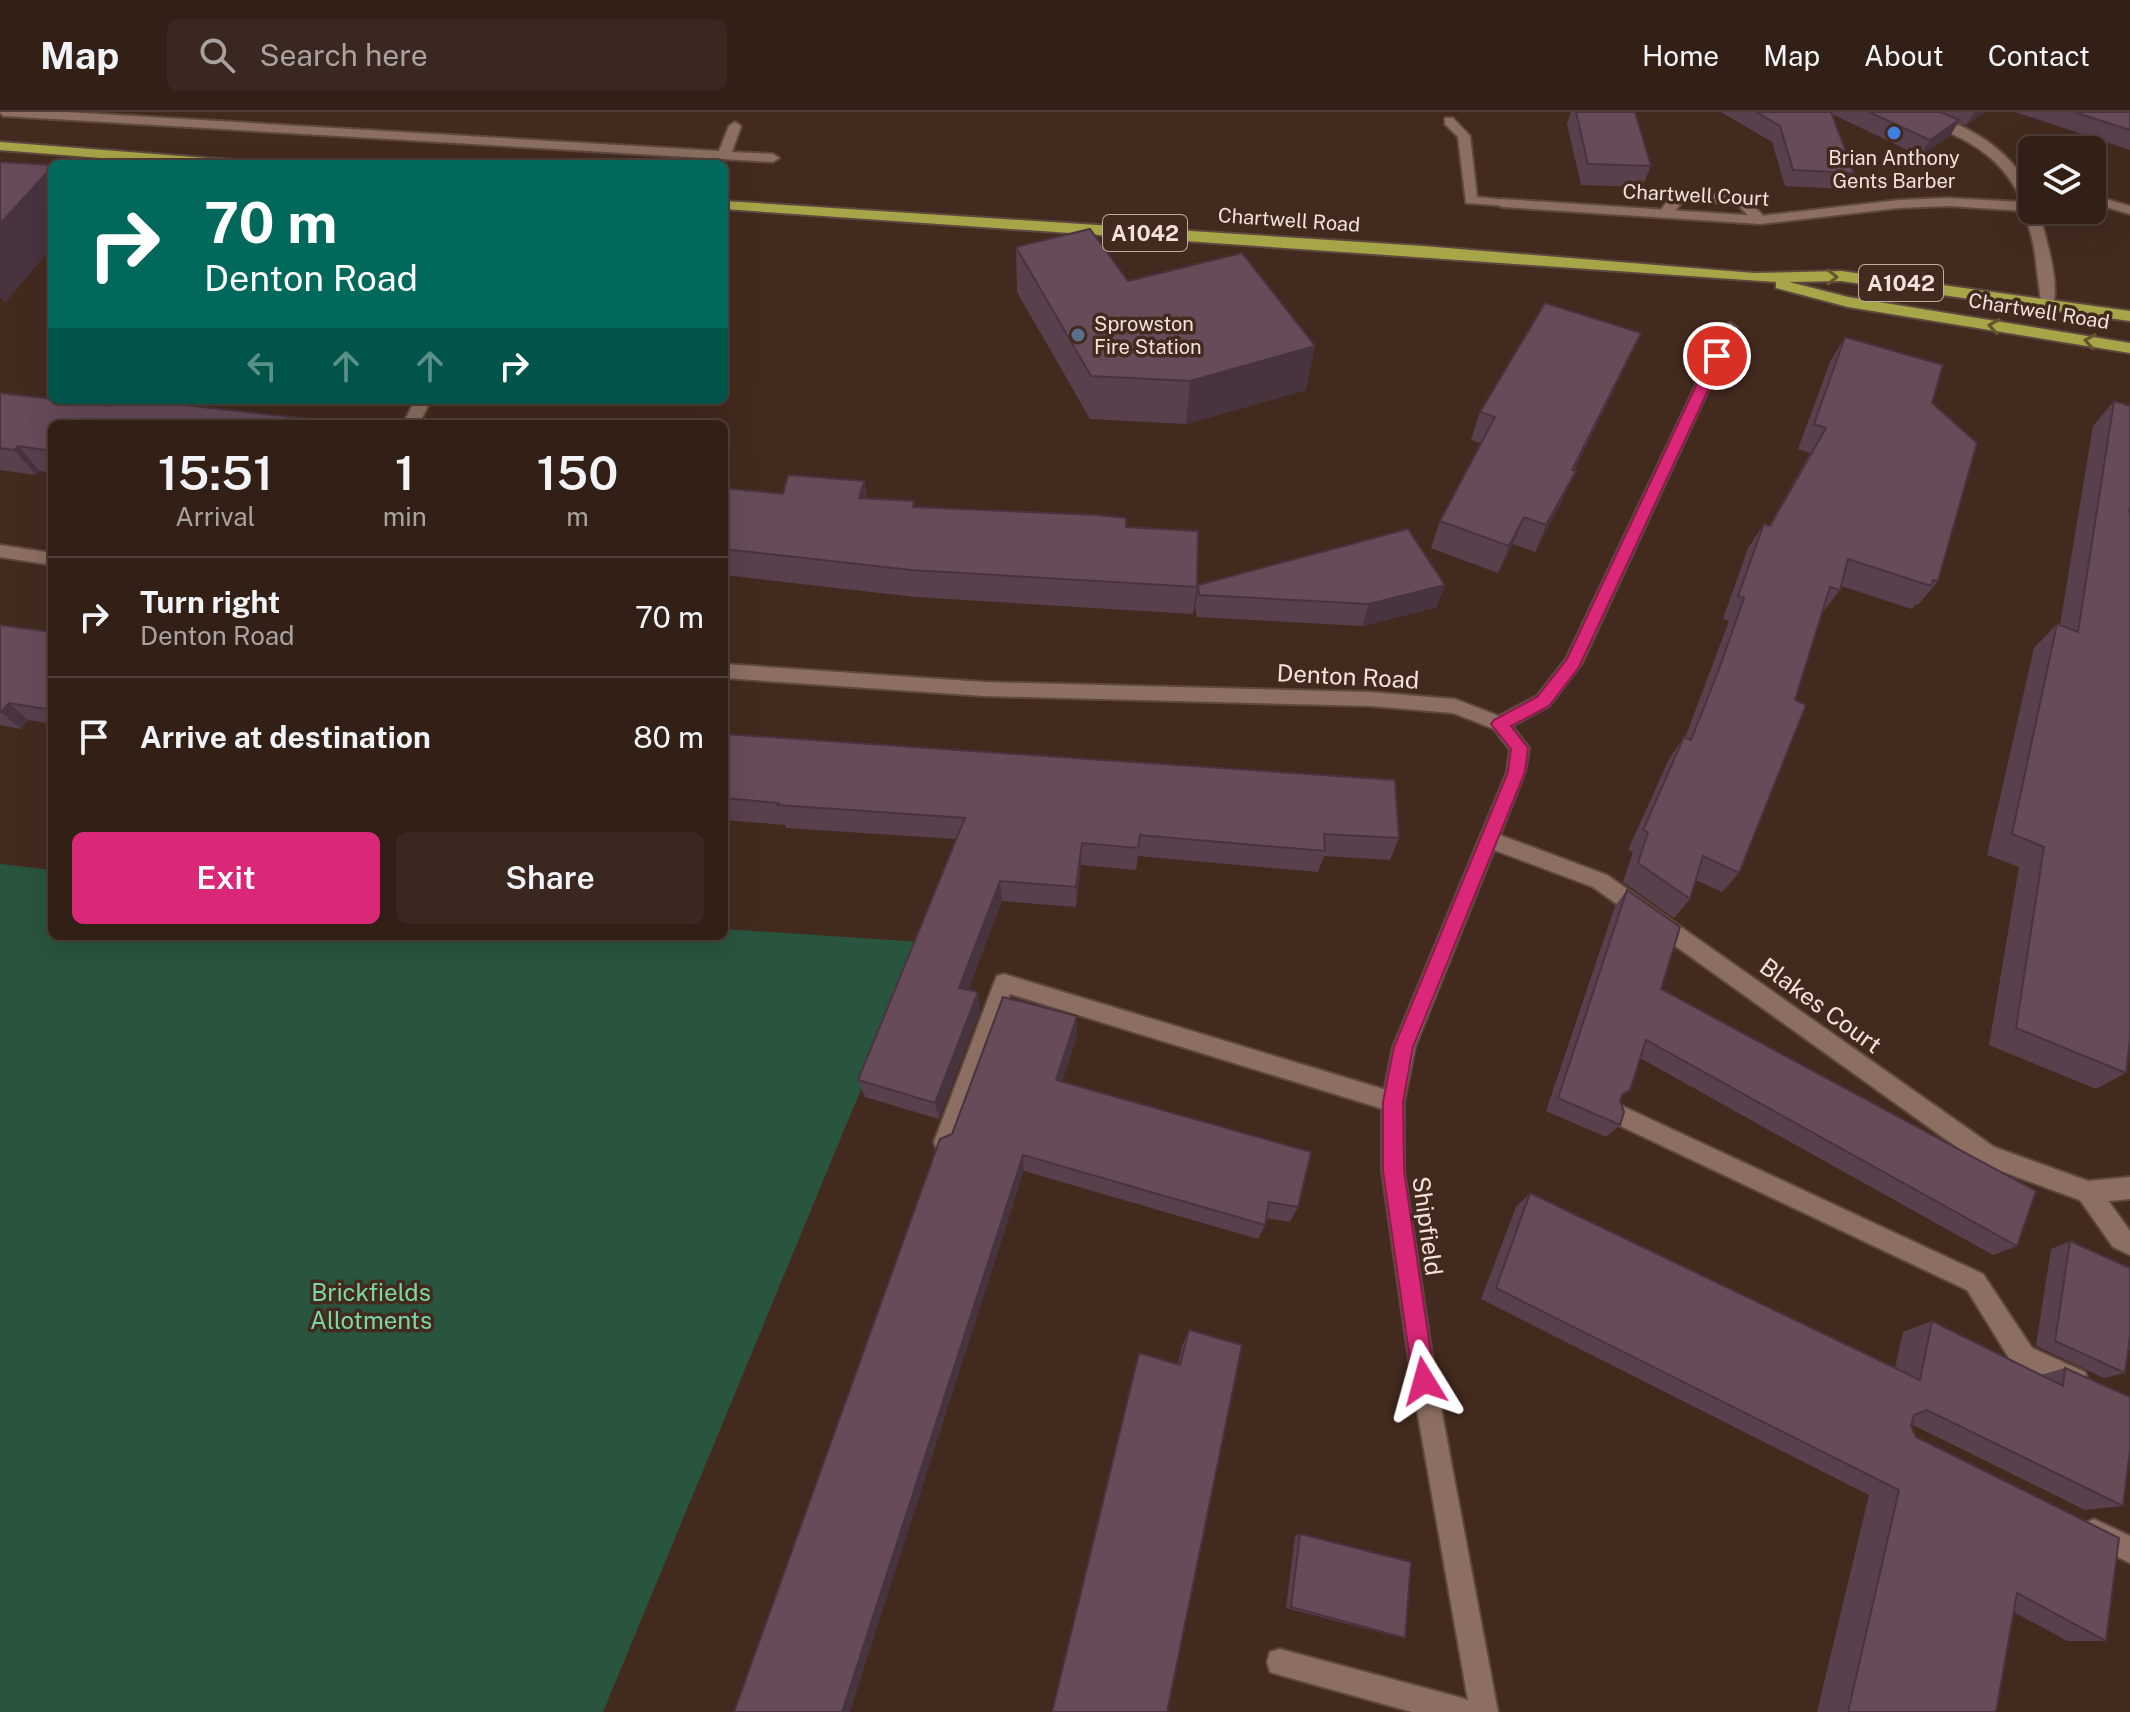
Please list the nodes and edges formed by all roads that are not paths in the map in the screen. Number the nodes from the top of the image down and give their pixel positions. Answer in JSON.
{"nodes":[{"id":1,"x":3,"y":112,"type":"edge"},
{"id":2,"x":1911,"y":112,"type":"edge"},
{"id":3,"x":90,"y":114,"type":"edge"},
{"id":4,"x":1449,"y":121,"type":"dead end"},
{"id":5,"x":735,"y":126,"type":"dead end"},
{"id":6,"x":0,"y":146,"type":"edge"},
{"id":7,"x":724,"y":155,"type":"junction"},
{"id":8,"x":773,"y":158,"type":"dead end"},
{"id":9,"x":181,"y":160,"type":"edge"},
{"id":10,"x":2018,"y":175,"type":"edge"},
{"id":11,"x":2106,"y":203,"type":"edge"},
{"id":12,"x":728,"y":205,"type":"edge"},
{"id":13,"x":2018,"y":206,"type":"edge"},
{"id":14,"x":2130,"y":210,"type":"edge"},
{"id":15,"x":2033,"y":224,"type":"edge"},
{"id":16,"x":1754,"y":278,"type":"junction"},
{"id":17,"x":2048,"y":302,"type":"junction"},
{"id":18,"x":2130,"y":316,"type":"edge"},
{"id":19,"x":1730,"y":328,"type":"dead end"},
{"id":20,"x":2130,"y":348,"type":"edge"},
{"id":21,"x":0,"y":551,"type":"edge"},
{"id":22,"x":48,"y":558,"type":"edge"},
{"id":23,"x":728,"y":671,"type":"edge"},
{"id":24,"x":1500,"y":724,"type":"junction"},
{"id":25,"x":1487,"y":839,"type":"junction"},
{"id":26,"x":1393,"y":1102,"type":"junction"},
{"id":27,"x":1620,"y":1115,"type":"edge"},
{"id":28,"x":945,"y":1142,"type":"edge"},
{"id":29,"x":2130,"y":1188,"type":"edge"},
{"id":30,"x":2088,"y":1192,"type":"junction"},
{"id":31,"x":2130,"y":1243,"type":"edge"},
{"id":32,"x":2103,"y":1394,"type":"edge"},
{"id":33,"x":2075,"y":1522,"type":"edge"},
{"id":34,"x":2130,"y":1550,"type":"edge"},
{"id":35,"x":1280,"y":1662,"type":"dead end"},
{"id":36,"x":1462,"y":1712,"type":"edge"},
{"id":37,"x":1484,"y":1712,"type":"edge"}],
"edges":[{"from":1,"to":3,"type":"street"},
{"from":2,"to":10,"type":"street"},
{"from":3,"to":7,"type":"street"},
{"from":4,"to":13,"type":"street","name":"Chartwell Court"},
{"from":5,"to":7,"type":"street"},
{"from":6,"to":9,"type":"highway"},
{"from":7,"to":8,"type":"street"},
{"from":11,"to":14,"type":"street"},
{"from":12,"to":16,"type":"highway","name":"Chartwell Road","number":"A1042"},
{"from":15,"to":17,"type":"street"},
{"from":16,"to":17,"type":"highway","name":"Chartwell Road","number":"A1042","one_way":true},
{"from":20,"to":16,"type":"highway","name":"Chartwell Road","number":"A1042","one_way":true},
{"from":17,"to":18,"type":"highway","name":"Chartwell Road","number":"A1042"},
{"from":19,"to":24,"type":"street"},
{"from":21,"to":22,"type":"street"},
{"from":23,"to":24,"type":"street","name":"Denton Road"},
{"from":24,"to":25,"type":"street","name":"Shipfield"},
{"from":25,"to":26,"type":"street","name":"Shipfield"},
{"from":25,"to":30,"type":"street","name":"Blakes Court"},
{"from":26,"to":28,"type":"street"},
{"from":26,"to":37,"type":"street","name":"Shipfield"},
{"from":27,"to":32,"type":"street"},
{"from":29,"to":30,"type":"street","name":"Blakes Court"},
{"from":30,"to":31,"type":"street"},
{"from":33,"to":34,"type":"street"},
{"from":35,"to":36,"type":"street"}]}
